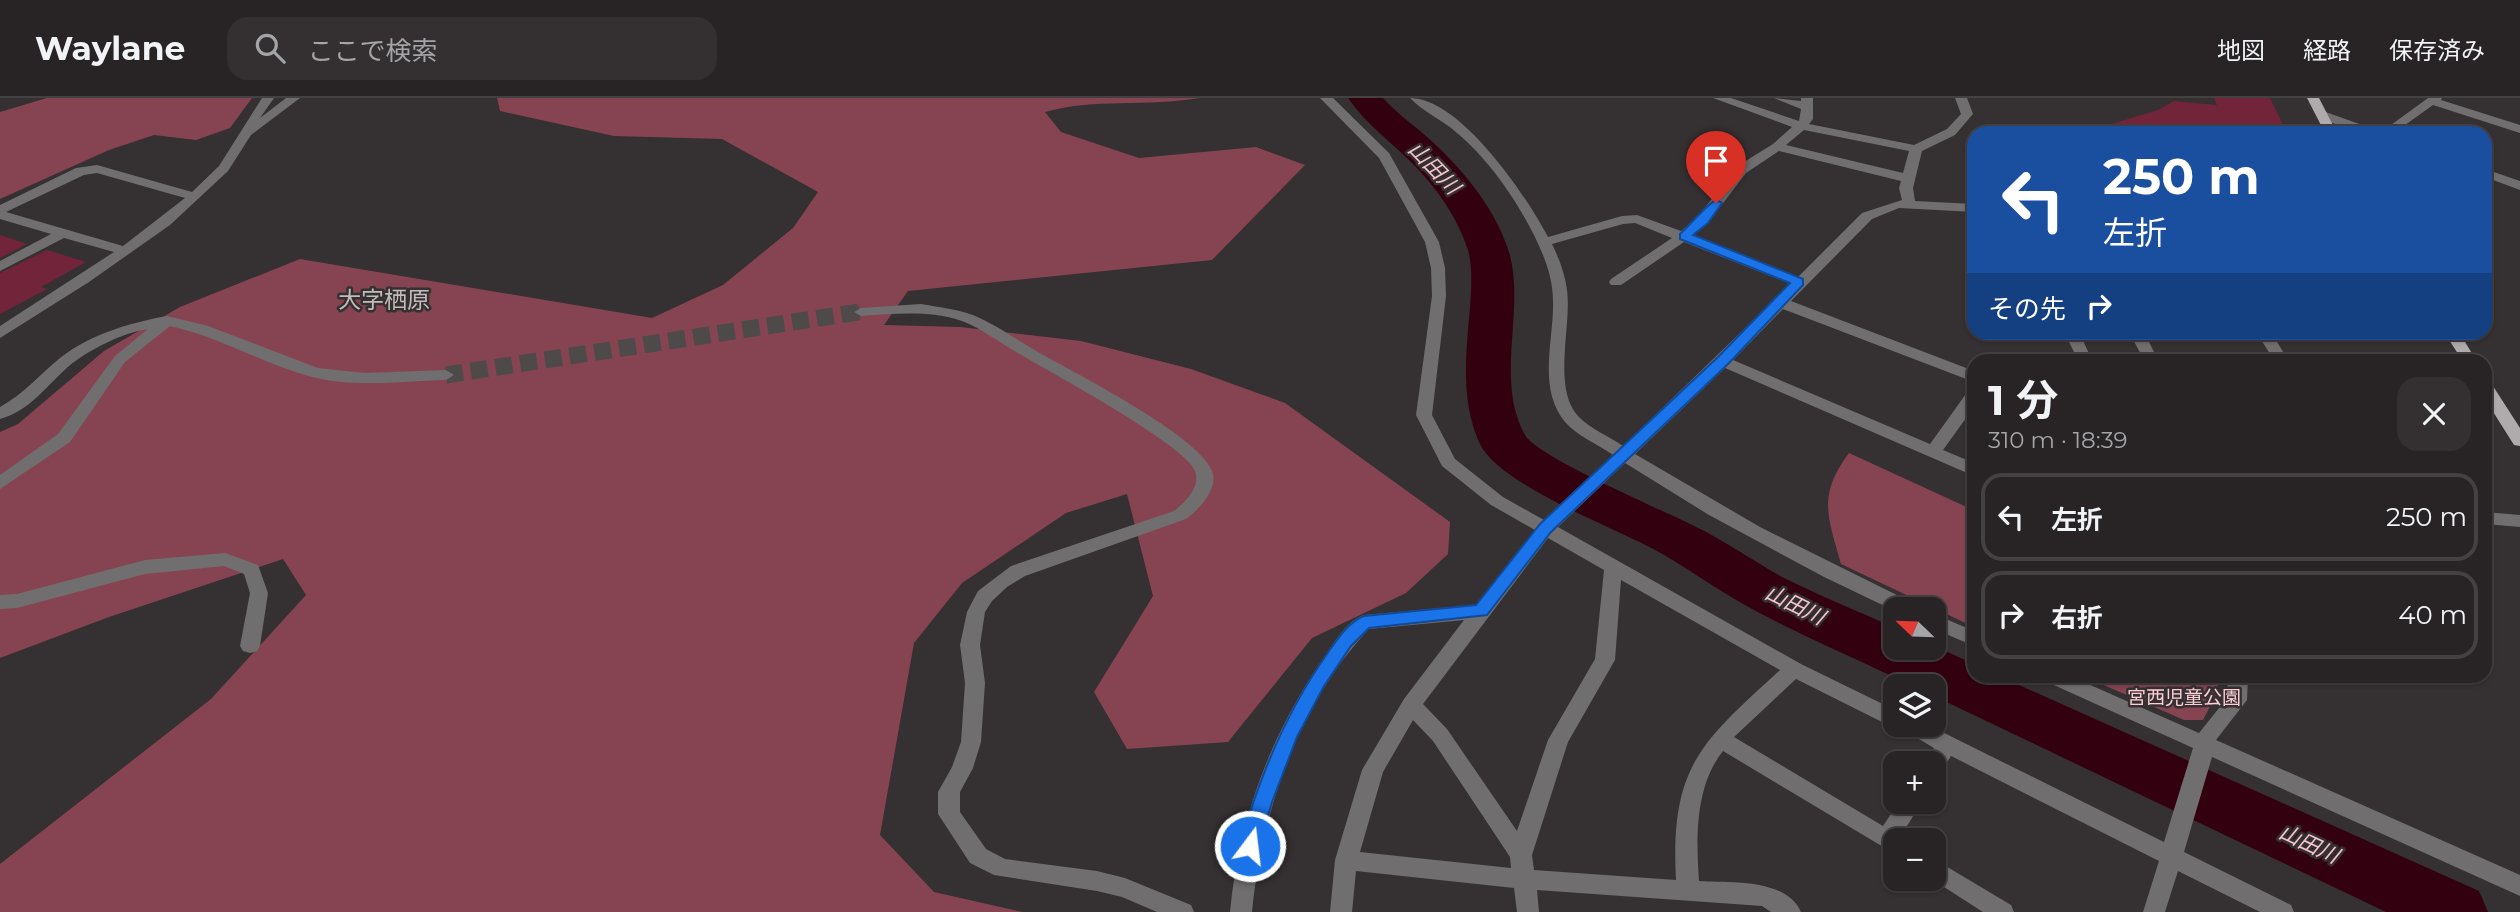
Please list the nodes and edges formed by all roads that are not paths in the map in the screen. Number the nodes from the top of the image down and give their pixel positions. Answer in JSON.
{"nodes":[{"id":1,"x":268,"y":98,"type":"edge"},
{"id":2,"x":294,"y":98,"type":"edge"},
{"id":3,"x":1326,"y":98,"type":"edge"},
{"id":4,"x":1416,"y":98,"type":"edge"},
{"id":5,"x":1719,"y":98,"type":"edge"},
{"id":6,"x":1780,"y":98,"type":"edge"},
{"id":7,"x":1961,"y":98,"type":"edge"},
{"id":8,"x":2313,"y":98,"type":"edge"},
{"id":9,"x":2434,"y":100,"type":"edge"},
{"id":10,"x":1807,"y":102,"type":"edge"},
{"id":11,"x":2323,"y":115,"type":"junction"},
{"id":12,"x":1801,"y":126,"type":"junction"},
{"id":13,"x":2328,"y":126,"type":"edge"},
{"id":14,"x":2353,"y":126,"type":"edge"},
{"id":15,"x":2396,"y":126,"type":"edge"},
{"id":16,"x":2520,"y":129,"type":"edge"},
{"id":17,"x":247,"y":133,"type":"junction"},
{"id":18,"x":1777,"y":146,"type":"junction"},
{"id":19,"x":1916,"y":149,"type":"junction"},
{"id":20,"x":2492,"y":176,"type":"edge"},
{"id":21,"x":1907,"y":178,"type":"junction"},
{"id":22,"x":2520,"y":186,"type":"edge"},
{"id":23,"x":193,"y":196,"type":"junction"},
{"id":24,"x":1909,"y":203,"type":"junction"},
{"id":25,"x":1967,"y":207,"type":"edge"},
{"id":26,"x":0,"y":213,"type":"edge"},
{"id":27,"x":63,"y":233,"type":"junction"},
{"id":28,"x":1684,"y":236,"type":"junction"},
{"id":29,"x":1544,"y":243,"type":"junction"},
{"id":30,"x":124,"y":251,"type":"junction"},
{"id":31,"x":0,"y":267,"type":"edge"},
{"id":32,"x":1616,"y":282,"type":"dead end"},
{"id":33,"x":1798,"y":282,"type":"junction"},
{"id":34,"x":1779,"y":302,"type":"junction"},
{"id":35,"x":861,"y":312,"type":"tunnel mouth"},
{"id":36,"x":167,"y":321,"type":"junction"},
{"id":37,"x":0,"y":333,"type":"edge"},
{"id":38,"x":1723,"y":360,"type":"junction"},
{"id":39,"x":1967,"y":374,"type":"edge"},
{"id":40,"x":446,"y":375,"type":"tunnel mouth"},
{"id":41,"x":2492,"y":397,"type":"edge"},
{"id":42,"x":1967,"y":405,"type":"edge"},
{"id":43,"x":0,"y":414,"type":"edge"},
{"id":44,"x":2520,"y":441,"type":"edge"},
{"id":45,"x":1933,"y":452,"type":"junction"},
{"id":46,"x":1618,"y":459,"type":"junction"},
{"id":47,"x":1967,"y":467,"type":"edge"},
{"id":48,"x":0,"y":483,"type":"edge"},
{"id":49,"x":2492,"y":519,"type":"edge"},
{"id":50,"x":2520,"y":521,"type":"edge"},
{"id":51,"x":1546,"y":528,"type":"junction"},
{"id":52,"x":1613,"y":567,"type":"junction"},
{"id":53,"x":1883,"y":597,"type":"edge"},
{"id":54,"x":0,"y":601,"type":"edge"},
{"id":55,"x":1481,"y":611,"type":"junction"},
{"id":56,"x":1946,"y":626,"type":"edge"},
{"id":57,"x":1967,"y":636,"type":"edge"},
{"id":58,"x":250,"y":646,"type":"dead end"},
{"id":59,"x":1794,"y":669,"type":"junction"},
{"id":60,"x":2067,"y":683,"type":"edge"},
{"id":61,"x":2238,"y":683,"type":"edge"},
{"id":62,"x":1411,"y":705,"type":"junction"},
{"id":63,"x":1883,"y":713,"type":"edge"},
{"id":64,"x":1931,"y":737,"type":"edge"},
{"id":65,"x":1721,"y":739,"type":"junction"},
{"id":66,"x":1947,"y":745,"type":"junction"},
{"id":67,"x":2203,"y":748,"type":"junction"},
{"id":68,"x":1943,"y":751,"type":"edge"},
{"id":69,"x":1883,"y":837,"type":"edge"},
{"id":70,"x":2173,"y":848,"type":"junction"},
{"id":71,"x":1521,"y":855,"type":"junction"},
{"id":72,"x":1346,"y":860,"type":"junction"},
{"id":73,"x":1946,"y":876,"type":"edge"},
{"id":74,"x":1524,"y":879,"type":"junction"},
{"id":75,"x":2520,"y":886,"type":"edge"},
{"id":76,"x":1688,"y":890,"type":"junction"},
{"id":77,"x":1183,"y":912,"type":"edge"},
{"id":78,"x":1241,"y":912,"type":"edge"},
{"id":79,"x":1341,"y":912,"type":"edge"},
{"id":80,"x":1528,"y":912,"type":"edge"},
{"id":81,"x":1790,"y":912,"type":"edge"},
{"id":82,"x":2003,"y":912,"type":"edge"},
{"id":83,"x":2154,"y":912,"type":"edge"},
{"id":84,"x":2283,"y":912,"type":"edge"}],
"edges":[{"from":1,"to":17,"type":"street"},
{"from":2,"to":17,"type":"street"},
{"from":3,"to":51,"type":"street"},
{"from":4,"to":29,"type":"street"},
{"from":5,"to":12,"type":"street"},
{"from":6,"to":10,"type":"street"},
{"from":7,"to":19,"type":"street"},
{"from":8,"to":11,"type":"main road"},
{"from":9,"to":15,"type":"street"},
{"from":9,"to":16,"type":"street"},
{"from":10,"to":12,"type":"street"},
{"from":11,"to":13,"type":"main road"},
{"from":11,"to":14,"type":"street"},
{"from":12,"to":18,"type":"street"},
{"from":12,"to":19,"type":"street"},
{"from":17,"to":23,"type":"street"},
{"from":18,"to":21,"type":"street"},
{"from":18,"to":28,"type":"street"},
{"from":19,"to":21,"type":"street"},
{"from":20,"to":22,"type":"street"},
{"from":21,"to":24,"type":"street"},
{"from":23,"to":26,"type":"street"},
{"from":23,"to":30,"type":"street"},
{"from":24,"to":25,"type":"street"},
{"from":24,"to":33,"type":"street"},
{"from":26,"to":27,"type":"street"},
{"from":27,"to":30,"type":"street"},
{"from":27,"to":31,"type":"street"},
{"from":28,"to":29,"type":"street"},
{"from":28,"to":32,"type":"street"},
{"from":28,"to":33,"type":"street"},
{"from":29,"to":46,"type":"street"},
{"from":30,"to":37,"type":"street"},
{"from":33,"to":34,"type":"street"},
{"from":34,"to":38,"type":"street"},
{"from":34,"to":39,"type":"street"},
{"from":35,"to":77,"type":"street"},
{"from":36,"to":40,"type":"street"},
{"from":36,"to":43,"type":"street"},
{"from":36,"to":48,"type":"street"},
{"from":38,"to":45,"type":"street"},
{"from":38,"to":46,"type":"street"},
{"from":41,"to":44,"type":"main road"},
{"from":42,"to":45,"type":"street"},
{"from":45,"to":47,"type":"street"},
{"from":46,"to":51,"type":"street"},
{"from":46,"to":53,"type":"street"},
{"from":49,"to":50,"type":"street"},
{"from":51,"to":52,"type":"street"},
{"from":51,"to":55,"type":"street"},
{"from":52,"to":59,"type":"street"},
{"from":52,"to":71,"type":"street"},
{"from":54,"to":58,"type":"street"},
{"from":55,"to":62,"type":"street"},
{"from":55,"to":78,"type":"street"},
{"from":56,"to":57,"type":"street"},
{"from":59,"to":63,"type":"street"},
{"from":59,"to":65,"type":"street"},
{"from":60,"to":67,"type":"street"},
{"from":61,"to":67,"type":"street"},
{"from":62,"to":71,"type":"street"},
{"from":62,"to":72,"type":"street"},
{"from":64,"to":66,"type":"street"},
{"from":65,"to":69,"type":"street"},
{"from":65,"to":76,"type":"street"},
{"from":66,"to":68,"type":"street"},
{"from":66,"to":70,"type":"street"},
{"from":67,"to":70,"type":"street"},
{"from":67,"to":75,"type":"street"},
{"from":70,"to":83,"type":"street"},
{"from":70,"to":84,"type":"street"},
{"from":71,"to":74,"type":"street"},
{"from":72,"to":74,"type":"street"},
{"from":72,"to":79,"type":"street"},
{"from":73,"to":82,"type":"street"},
{"from":74,"to":76,"type":"street"},
{"from":74,"to":80,"type":"street"},
{"from":76,"to":81,"type":"street"}]}
